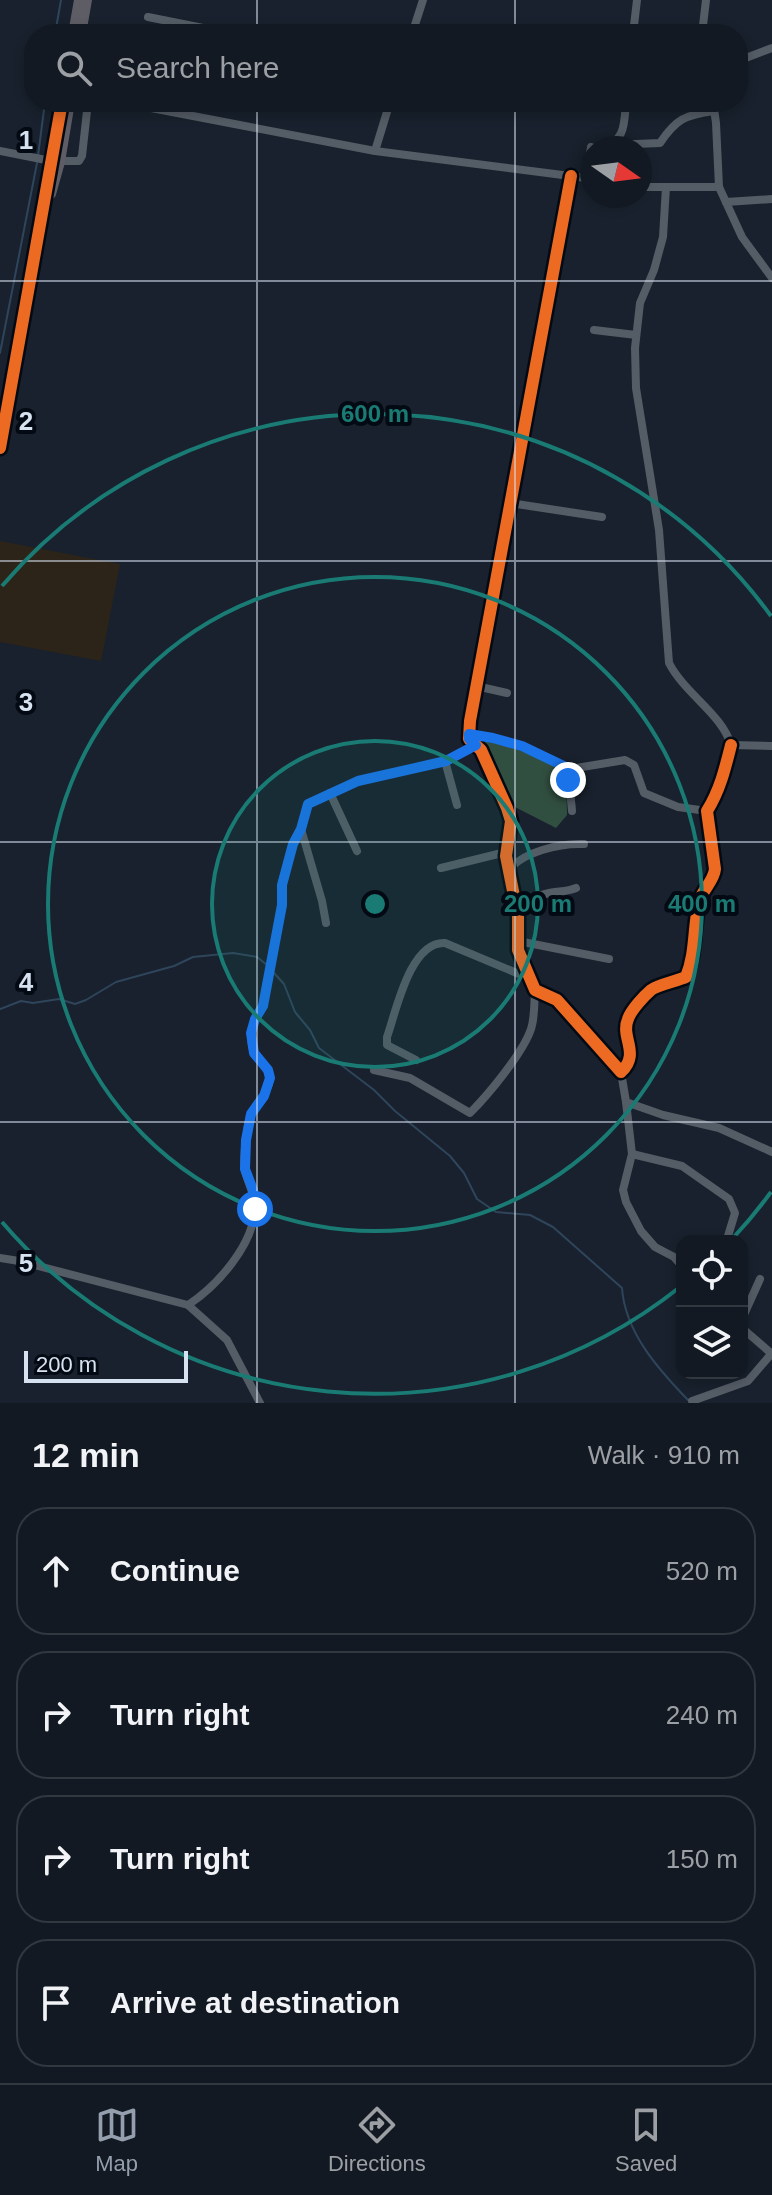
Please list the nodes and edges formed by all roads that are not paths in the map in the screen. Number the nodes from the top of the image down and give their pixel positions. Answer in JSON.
{"nodes":[{"id":1,"x":423,"y":0,"type":"edge"},
{"id":2,"x":637,"y":0,"type":"edge"},
{"id":3,"x":706,"y":0,"type":"edge"},
{"id":4,"x":87,"y":1,"type":"edge"},
{"id":5,"x":148,"y":17,"type":"dead end"},
{"id":6,"x":77,"y":24,"type":"edge"},
{"id":7,"x":83,"y":24,"type":"edge"},
{"id":8,"x":183,"y":24,"type":"edge"},
{"id":9,"x":415,"y":24,"type":"edge"},
{"id":10,"x":634,"y":24,"type":"edge"},
{"id":11,"x":703,"y":24,"type":"edge"},
{"id":12,"x":772,"y":48,"type":"edge"},
{"id":13,"x":748,"y":57,"type":"edge"},
{"id":14,"x":60,"y":112,"type":"edge"},
{"id":15,"x":67,"y":112,"type":"edge"},
{"id":16,"x":87,"y":112,"type":"edge"},
{"id":17,"x":172,"y":112,"type":"edge"},
{"id":18,"x":387,"y":112,"type":"edge"},
{"id":19,"x":625,"y":112,"type":"edge"},
{"id":20,"x":697,"y":112,"type":"edge"},
{"id":21,"x":713,"y":112,"type":"edge"},
{"id":22,"x":620,"y":136,"type":"edge"},
{"id":23,"x":652,"y":143,"type":"edge"},
{"id":24,"x":0,"y":151,"type":"edge"},
{"id":25,"x":375,"y":151,"type":"junction"},
{"id":26,"x":52,"y":161,"type":"junction"},
{"id":27,"x":571,"y":176,"type":"junction"},
{"id":28,"x":580,"y":178,"type":"edge"},
{"id":29,"x":652,"y":187,"type":"edge"},
{"id":30,"x":666,"y":187,"type":"junction"},
{"id":31,"x":719,"y":187,"type":"junction"},
{"id":32,"x":772,"y":199,"type":"edge"},
{"id":33,"x":726,"y":202,"type":"junction"},
{"id":34,"x":772,"y":278,"type":"edge"},
{"id":35,"x":594,"y":330,"type":"dead end"},
{"id":36,"x":636,"y":335,"type":"junction"},
{"id":37,"x":0,"y":448,"type":"edge"},
{"id":38,"x":510,"y":503,"type":"junction"},
{"id":39,"x":602,"y":517,"type":"dead end"},
{"id":40,"x":476,"y":686,"type":"junction"},
{"id":41,"x":507,"y":693,"type":"dead end"},
{"id":42,"x":469,"y":734,"type":"junction"},
{"id":43,"x":476,"y":745,"type":"junction"},
{"id":44,"x":731,"y":745,"type":"junction"},
{"id":45,"x":772,"y":746,"type":"edge"},
{"id":46,"x":445,"y":761,"type":"junction"},
{"id":47,"x":570,"y":769,"type":"junction"},
{"id":48,"x":330,"y":793,"type":"junction"},
{"id":49,"x":457,"y":805,"type":"dead end"},
{"id":50,"x":572,"y":811,"type":"dead end"},
{"id":51,"x":707,"y":811,"type":"junction"},
{"id":52,"x":301,"y":829,"type":"junction"},
{"id":53,"x":584,"y":844,"type":"dead end"},
{"id":54,"x":357,"y":851,"type":"dead end"},
{"id":55,"x":506,"y":852,"type":"junction"},
{"id":56,"x":441,"y":868,"type":"dead end"},
{"id":57,"x":508,"y":871,"type":"junction"},
{"id":58,"x":576,"y":888,"type":"dead end"},
{"id":59,"x":515,"y":902,"type":"junction"},
{"id":60,"x":326,"y":923,"type":"dead end"},
{"id":61,"x":518,"y":941,"type":"junction"},
{"id":62,"x":609,"y":959,"type":"dead end"},
{"id":63,"x":527,"y":970,"type":"junction"},
{"id":64,"x":535,"y":990,"type":"junction"},
{"id":65,"x":416,"y":1060,"type":"dead end"},
{"id":66,"x":374,"y":1070,"type":"dead end"},
{"id":67,"x":621,"y":1072,"type":"junction"},
{"id":68,"x":626,"y":1102,"type":"junction"},
{"id":69,"x":772,"y":1152,"type":"edge"},
{"id":70,"x":632,"y":1154,"type":"junction"},
{"id":71,"x":728,"y":1235,"type":"edge"},
{"id":72,"x":0,"y":1258,"type":"edge"},
{"id":73,"x":676,"y":1259,"type":"edge"},
{"id":74,"x":760,"y":1279,"type":"dead end"},
{"id":75,"x":188,"y":1305,"type":"junction"},
{"id":76,"x":747,"y":1307,"type":"edge"},
{"id":77,"x":748,"y":1333,"type":"edge"},
{"id":78,"x":772,"y":1354,"type":"edge"},
{"id":79,"x":692,"y":1401,"type":"dead end"},
{"id":80,"x":260,"y":1403,"type":"edge"}],
"edges":[{"from":1,"to":9,"type":"street"},
{"from":2,"to":10,"type":"street"},
{"from":3,"to":11,"type":"street"},
{"from":4,"to":6,"type":"main road"},
{"from":4,"to":7,"type":"main road"},
{"from":5,"to":8,"type":"street"},
{"from":12,"to":13,"type":"street"},
{"from":14,"to":26,"type":"main road"},
{"from":15,"to":26,"type":"main road"},
{"from":16,"to":26,"type":"street"},
{"from":17,"to":25,"type":"street"},
{"from":18,"to":25,"type":"street"},
{"from":19,"to":22,"type":"street"},
{"from":20,"to":23,"type":"street"},
{"from":21,"to":31,"type":"street"},
{"from":24,"to":26,"type":"street"},
{"from":25,"to":27,"type":"street"},
{"from":26,"to":37,"type":"main road"},
{"from":27,"to":28,"type":"street"},
{"from":27,"to":38,"type":"street"},
{"from":29,"to":30,"type":"street"},
{"from":30,"to":31,"type":"street"},
{"from":30,"to":36,"type":"street"},
{"from":31,"to":33,"type":"street"},
{"from":32,"to":33,"type":"street"},
{"from":33,"to":34,"type":"street"},
{"from":35,"to":36,"type":"street"},
{"from":36,"to":44,"type":"street"},
{"from":38,"to":39,"type":"street"},
{"from":38,"to":40,"type":"street"},
{"from":40,"to":41,"type":"street"},
{"from":40,"to":42,"type":"street"},
{"from":42,"to":43,"type":"street"},
{"from":42,"to":47,"type":"street"},
{"from":43,"to":46,"type":"street"},
{"from":43,"to":55,"type":"street"},
{"from":44,"to":45,"type":"street"},
{"from":44,"to":51,"type":"street"},
{"from":46,"to":48,"type":"street"},
{"from":46,"to":49,"type":"street"},
{"from":47,"to":50,"type":"street"},
{"from":47,"to":51,"type":"street"},
{"from":48,"to":52,"type":"street"},
{"from":48,"to":54,"type":"street"},
{"from":51,"to":67,"type":"street"},
{"from":52,"to":60,"type":"street"},
{"from":52,"to":75,"type":"street"},
{"from":53,"to":57,"type":"street"},
{"from":55,"to":56,"type":"street"},
{"from":55,"to":57,"type":"street"},
{"from":57,"to":59,"type":"street"},
{"from":58,"to":59,"type":"street"},
{"from":59,"to":61,"type":"street"},
{"from":61,"to":62,"type":"street"},
{"from":61,"to":63,"type":"street"},
{"from":63,"to":64,"type":"street"},
{"from":63,"to":65,"type":"street"},
{"from":64,"to":66,"type":"street"},
{"from":64,"to":67,"type":"street"},
{"from":67,"to":68,"type":"street"},
{"from":68,"to":69,"type":"street"},
{"from":68,"to":70,"type":"street"},
{"from":70,"to":71,"type":"street"},
{"from":70,"to":73,"type":"street"},
{"from":72,"to":75,"type":"street"},
{"from":74,"to":76,"type":"street"},
{"from":75,"to":80,"type":"street"},
{"from":77,"to":78,"type":"street"},
{"from":78,"to":79,"type":"street"}]}
